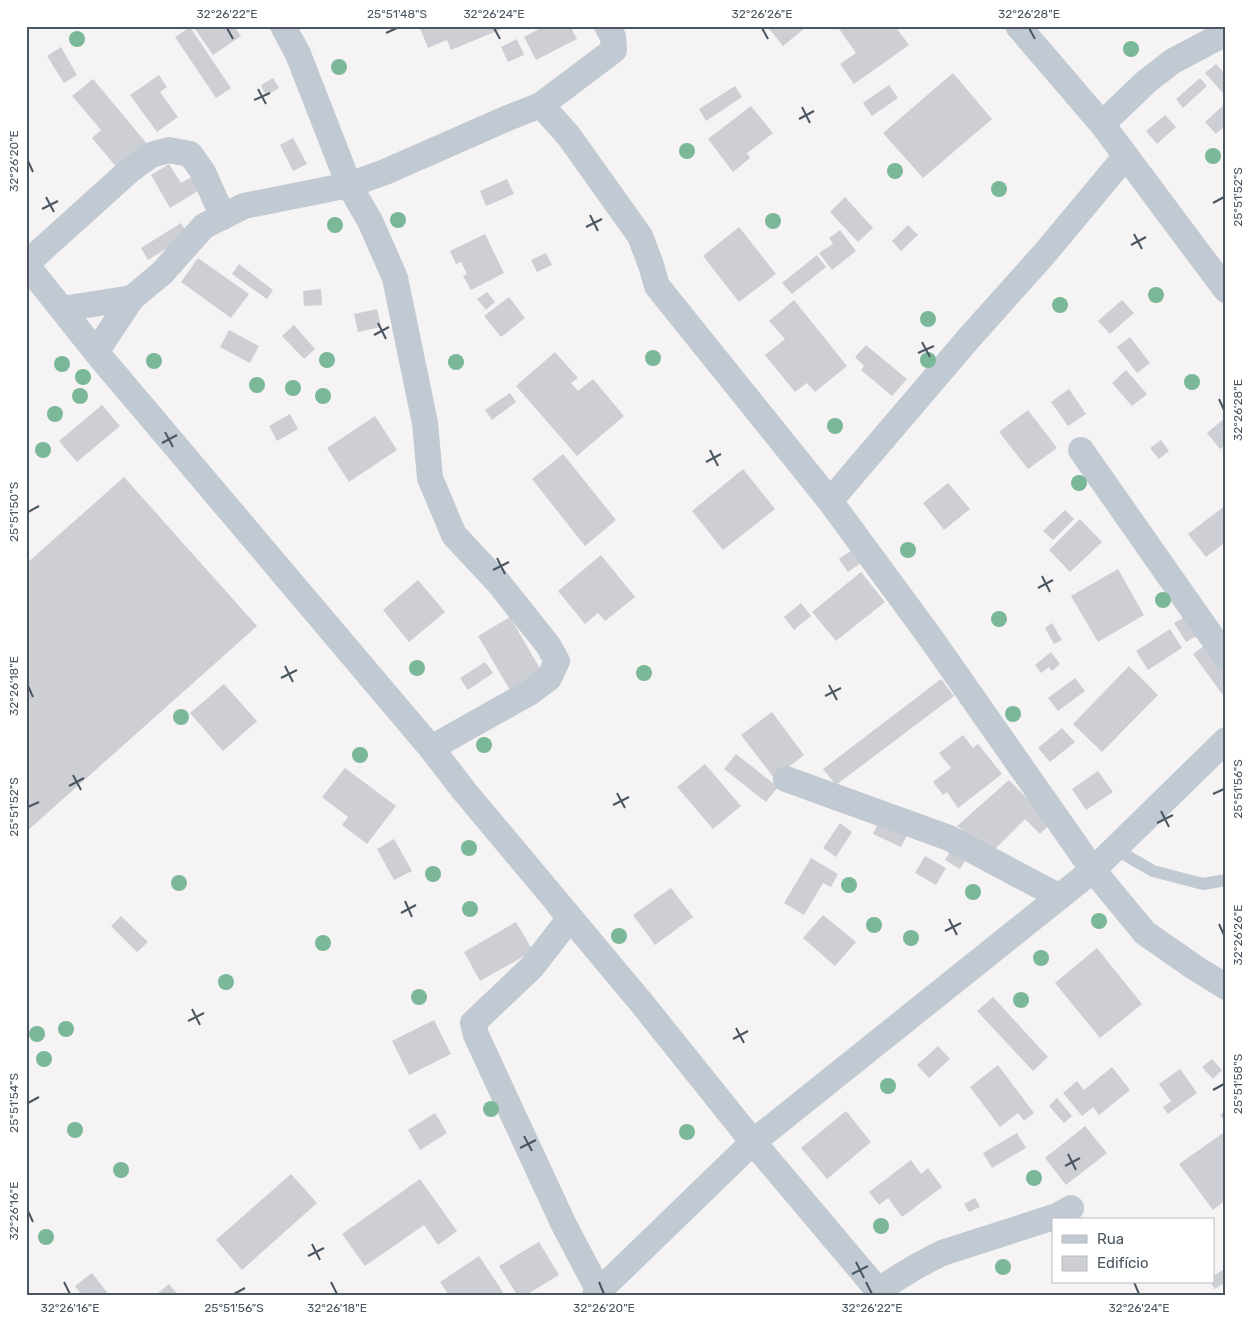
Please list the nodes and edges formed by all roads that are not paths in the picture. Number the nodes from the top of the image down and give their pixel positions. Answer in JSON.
{"nodes":[{"id":1,"x":283,"y":26,"type":"edge"},
{"id":2,"x":607,"y":26,"type":"edge"},
{"id":3,"x":1018,"y":26,"type":"edge"},
{"id":4,"x":1226,"y":33,"type":"edge"},
{"id":5,"x":541,"y":105,"type":"junction"},
{"id":6,"x":1102,"y":124,"type":"junction"},
{"id":7,"x":1125,"y":157,"type":"junction"},
{"id":8,"x":348,"y":185,"type":"junction"},
{"id":9,"x":223,"y":217,"type":"junction"},
{"id":10,"x":1226,"y":290,"type":"edge"},
{"id":11,"x":132,"y":298,"type":"junction"},
{"id":12,"x":62,"y":308,"type":"junction"},
{"id":13,"x":96,"y":352,"type":"junction"},
{"id":14,"x":1081,"y":450,"type":"dead end"},
{"id":15,"x":830,"y":501,"type":"junction"},
{"id":16,"x":1226,"y":657,"type":"edge"},
{"id":17,"x":1226,"y":740,"type":"edge"},
{"id":18,"x":431,"y":748,"type":"junction"},
{"id":19,"x":786,"y":779,"type":"dead end"},
{"id":20,"x":1115,"y":849,"type":"junction"},
{"id":21,"x":1093,"y":870,"type":"junction"},
{"id":22,"x":1226,"y":880,"type":"edge"},
{"id":23,"x":551,"y":895,"type":"junction"},
{"id":24,"x":1060,"y":897,"type":"junction"},
{"id":25,"x":1226,"y":987,"type":"edge"},
{"id":26,"x":753,"y":1142,"type":"junction"},
{"id":27,"x":1071,"y":1208,"type":"dead end"},
{"id":28,"x":880,"y":1292,"type":"edge"},
{"id":29,"x":599,"y":1294,"type":"edge"}],
"edges":[{"from":1,"to":8,"type":"street"},
{"from":2,"to":5,"type":"street"},
{"from":3,"to":6,"type":"street"},
{"from":4,"to":6,"type":"street"},
{"from":5,"to":8,"type":"street"},
{"from":5,"to":15,"type":"street"},
{"from":6,"to":7,"type":"street"},
{"from":7,"to":10,"type":"street"},
{"from":7,"to":15,"type":"street"},
{"from":8,"to":9,"type":"street"},
{"from":8,"to":18,"type":"street"},
{"from":9,"to":11,"type":"street"},
{"from":9,"to":12,"type":"street"},
{"from":11,"to":12,"type":"street"},
{"from":11,"to":13,"type":"street"},
{"from":12,"to":13,"type":"street"},
{"from":13,"to":18,"type":"street"},
{"from":14,"to":16,"type":"street"},
{"from":15,"to":21,"type":"street"},
{"from":17,"to":20,"type":"street"},
{"from":18,"to":23,"type":"street"},
{"from":19,"to":24,"type":"street"},
{"from":20,"to":21,"type":"street"},
{"from":20,"to":22,"type":"lane"},
{"from":21,"to":24,"type":"street"},
{"from":21,"to":25,"type":"street"},
{"from":23,"to":26,"type":"street"},
{"from":23,"to":29,"type":"street"},
{"from":24,"to":26,"type":"street"},
{"from":26,"to":28,"type":"street"},
{"from":26,"to":29,"type":"street"},
{"from":27,"to":28,"type":"street"}]}
